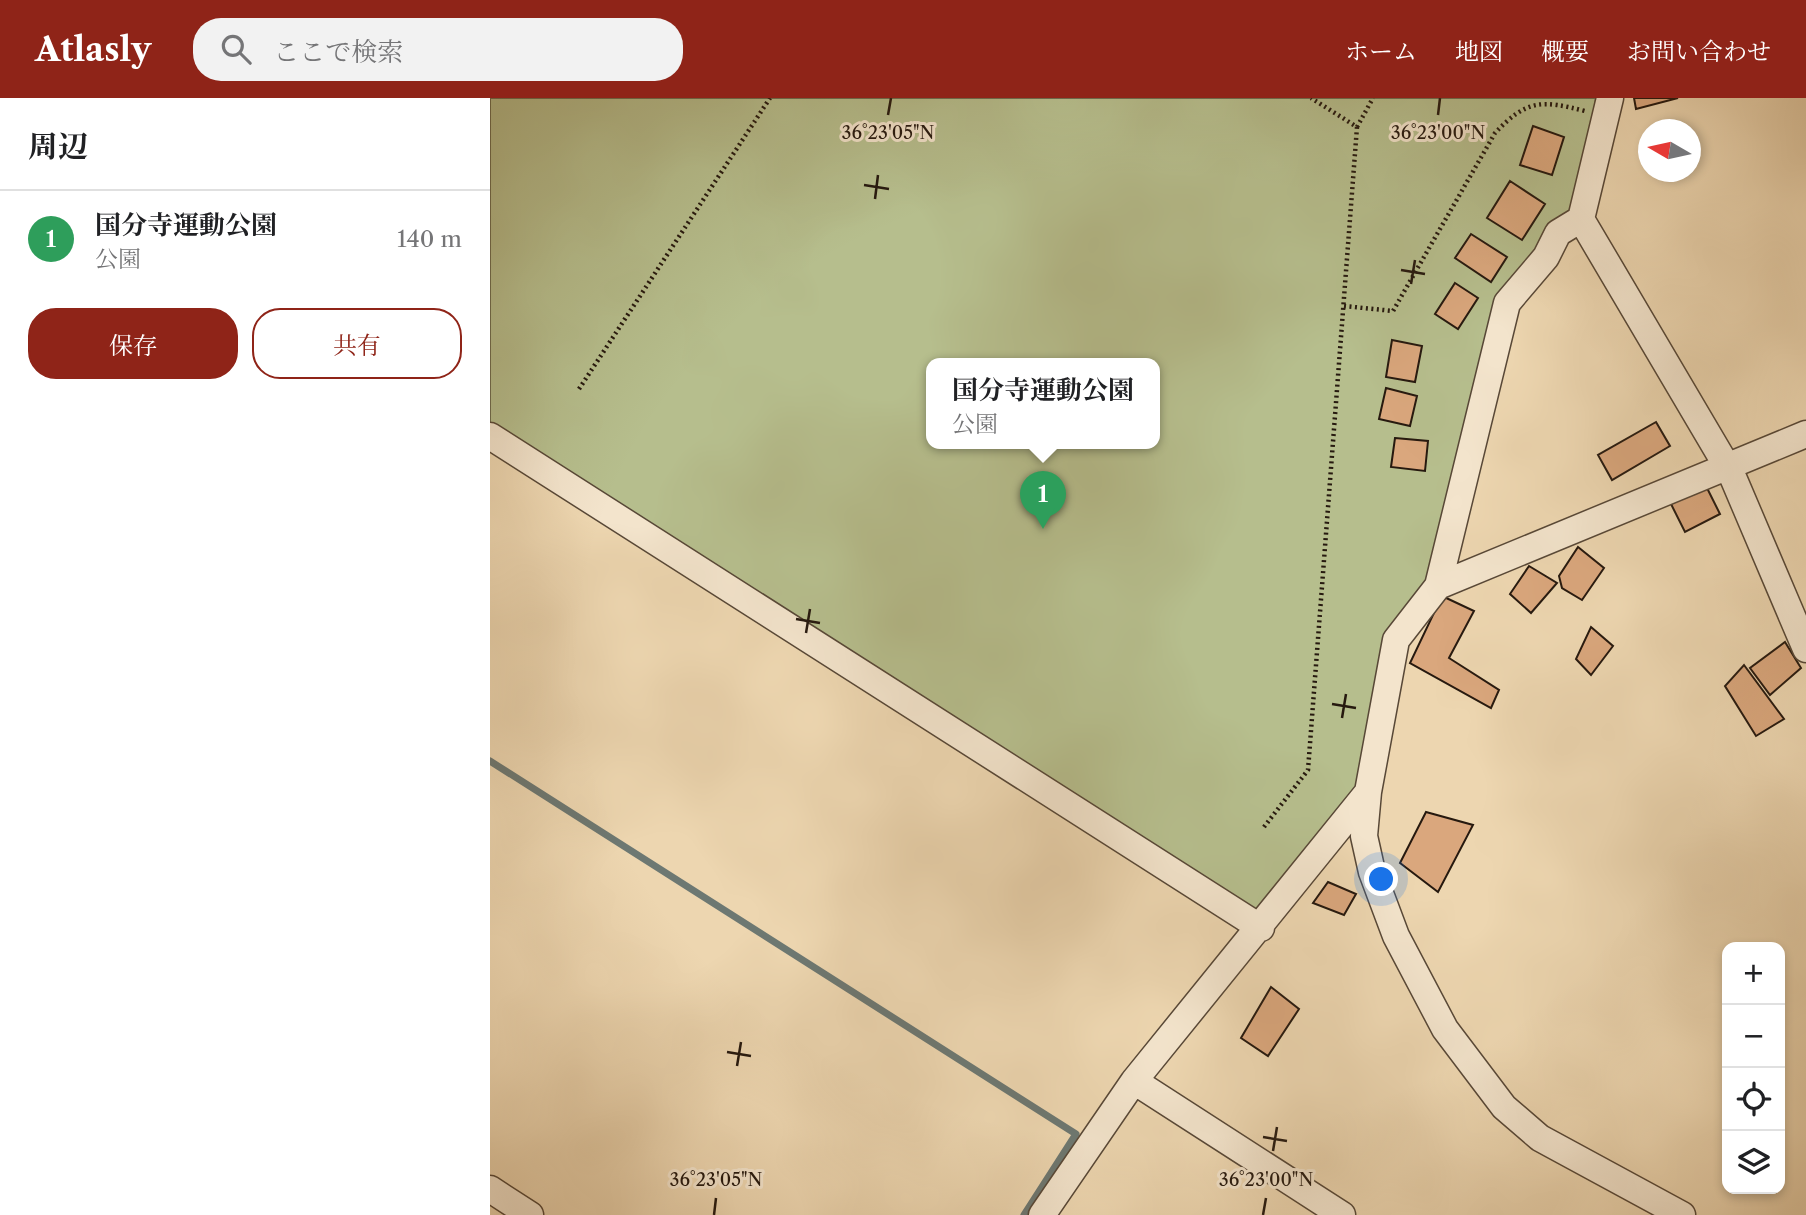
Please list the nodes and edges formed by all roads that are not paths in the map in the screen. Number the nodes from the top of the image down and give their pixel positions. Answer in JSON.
{"nodes":[{"id":1,"x":1602,"y":106,"type":"edge"},
{"id":2,"x":1581,"y":219,"type":"junction"},
{"id":3,"x":1806,"y":434,"type":"edge"},
{"id":4,"x":490,"y":436,"type":"edge"},
{"id":5,"x":1726,"y":465,"type":"junction"},
{"id":6,"x":1438,"y":586,"type":"junction"},
{"id":7,"x":1806,"y":649,"type":"edge"},
{"id":8,"x":1368,"y":792,"type":"junction"},
{"id":9,"x":1261,"y":929,"type":"junction"},
{"id":10,"x":1134,"y":1081,"type":"junction"},
{"id":11,"x":490,"y":1189,"type":"edge"},
{"id":12,"x":530,"y":1215,"type":"edge"},
{"id":13,"x":1042,"y":1215,"type":"edge"},
{"id":14,"x":1342,"y":1215,"type":"edge"},
{"id":15,"x":1682,"y":1215,"type":"edge"}],
"edges":[{"from":1,"to":2,"type":"street"},
{"from":2,"to":5,"type":"street"},
{"from":2,"to":6,"type":"street"},
{"from":3,"to":5,"type":"street"},
{"from":4,"to":9,"type":"street"},
{"from":5,"to":6,"type":"street"},
{"from":5,"to":7,"type":"street"},
{"from":6,"to":8,"type":"street"},
{"from":8,"to":9,"type":"street"},
{"from":8,"to":15,"type":"street"},
{"from":9,"to":10,"type":"street"},
{"from":10,"to":13,"type":"street"},
{"from":10,"to":14,"type":"street"},
{"from":11,"to":12,"type":"street"}]}
